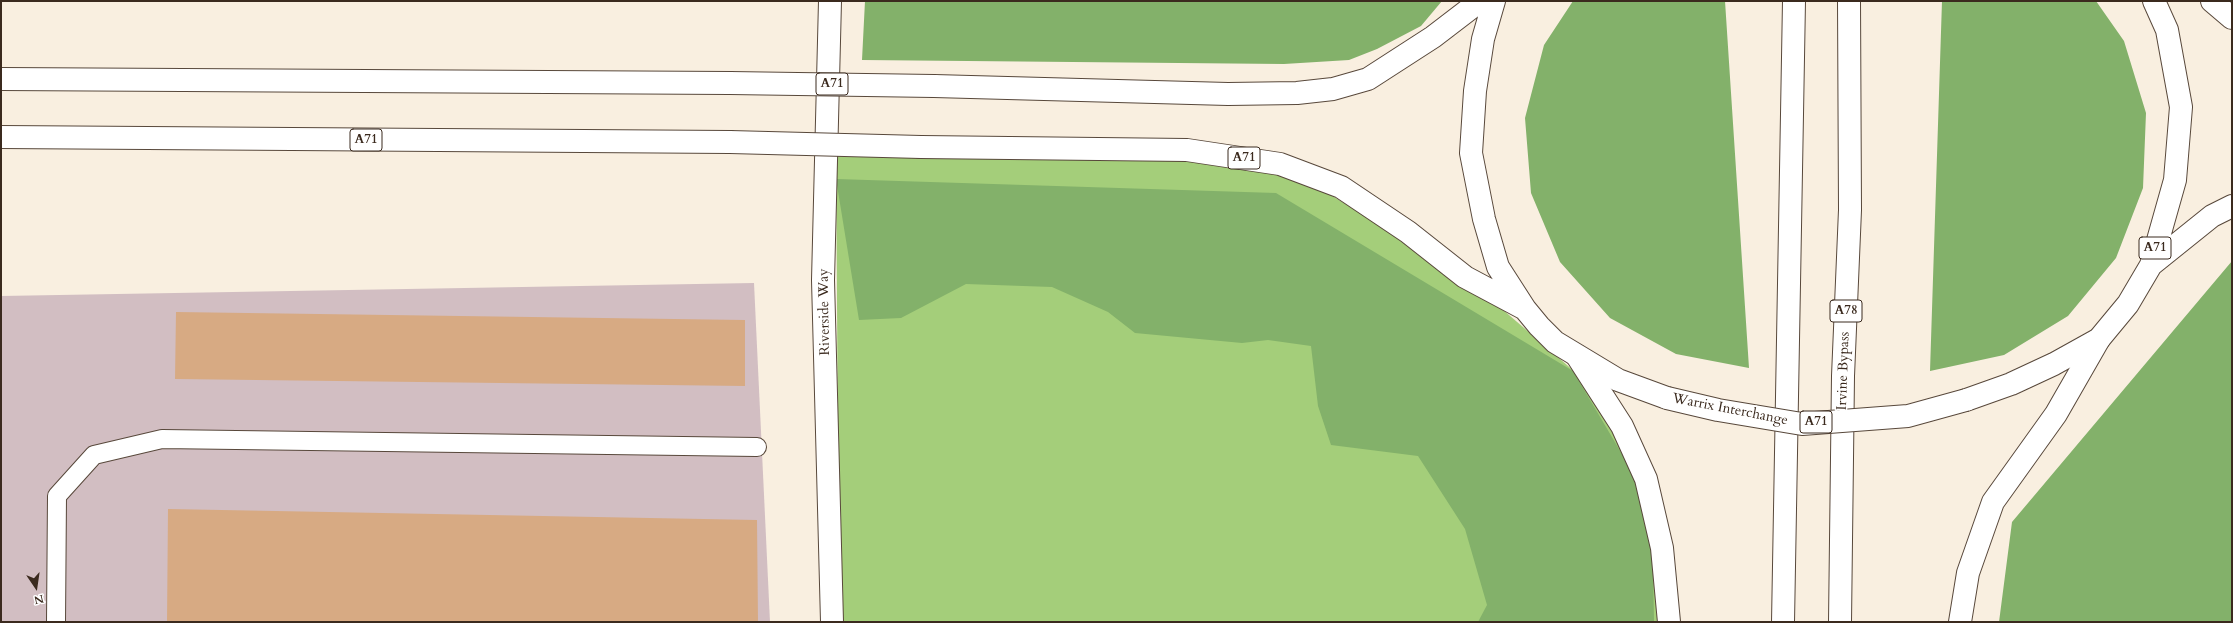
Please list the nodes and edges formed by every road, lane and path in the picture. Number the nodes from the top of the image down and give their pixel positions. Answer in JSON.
{"nodes":[{"id":1,"x":830,"y":1,"type":"edge"},
{"id":2,"x":1480,"y":1,"type":"edge"},
{"id":3,"x":1494,"y":1,"type":"edge"},
{"id":4,"x":1794,"y":1,"type":"edge"},
{"id":5,"x":1850,"y":1,"type":"edge"},
{"id":6,"x":2154,"y":1,"type":"edge"},
{"id":7,"x":2212,"y":1,"type":"edge"},
{"id":8,"x":2232,"y":18,"type":"edge"},
{"id":9,"x":1,"y":79,"type":"edge"},
{"id":10,"x":1,"y":137,"type":"edge"},
{"id":11,"x":2232,"y":206,"type":"edge"},
{"id":12,"x":2150,"y":265,"type":"junction"},
{"id":13,"x":1525,"y":309,"type":"junction"},
{"id":14,"x":2099,"y":339,"type":"junction"},
{"id":15,"x":1577,"y":356,"type":"junction"},
{"id":16,"x":757,"y":447,"type":"dead end"},
{"id":17,"x":56,"y":622,"type":"edge"},
{"id":18,"x":832,"y":622,"type":"edge"},
{"id":19,"x":1669,"y":622,"type":"edge"},
{"id":20,"x":1783,"y":622,"type":"edge"},
{"id":21,"x":1840,"y":622,"type":"edge"},
{"id":22,"x":1960,"y":622,"type":"edge"}],
"edges":[{"from":1,"to":18,"type":"main road","name":"Riverside Way"},
{"from":2,"to":9,"type":"main road","number":"A71","bridge":true},
{"from":3,"to":13,"type":"main road","name":"Warrix Interchange","number":"A71"},
{"from":4,"to":20,"type":"main road"},
{"from":5,"to":21,"type":"main road","name":"Irvine Bypass","number":"A78"},
{"from":6,"to":12,"type":"main road","name":"Warrix Interchange","number":"A71"},
{"from":7,"to":8,"type":"main road"},
{"from":10,"to":13,"type":"main road","number":"A71","bridge":true},
{"from":11,"to":12,"type":"main road","number":"A71"},
{"from":12,"to":14,"type":"main road","name":"Warrix Interchange","number":"A71"},
{"from":13,"to":15,"type":"main road","name":"Warrix Interchange","number":"A71"},
{"from":14,"to":15,"type":"main road","name":"Warrix Interchange","number":"A71","bridge":true},
{"from":14,"to":22,"type":"main road"},
{"from":15,"to":19,"type":"main road"},
{"from":16,"to":17,"type":"lane"}]}
